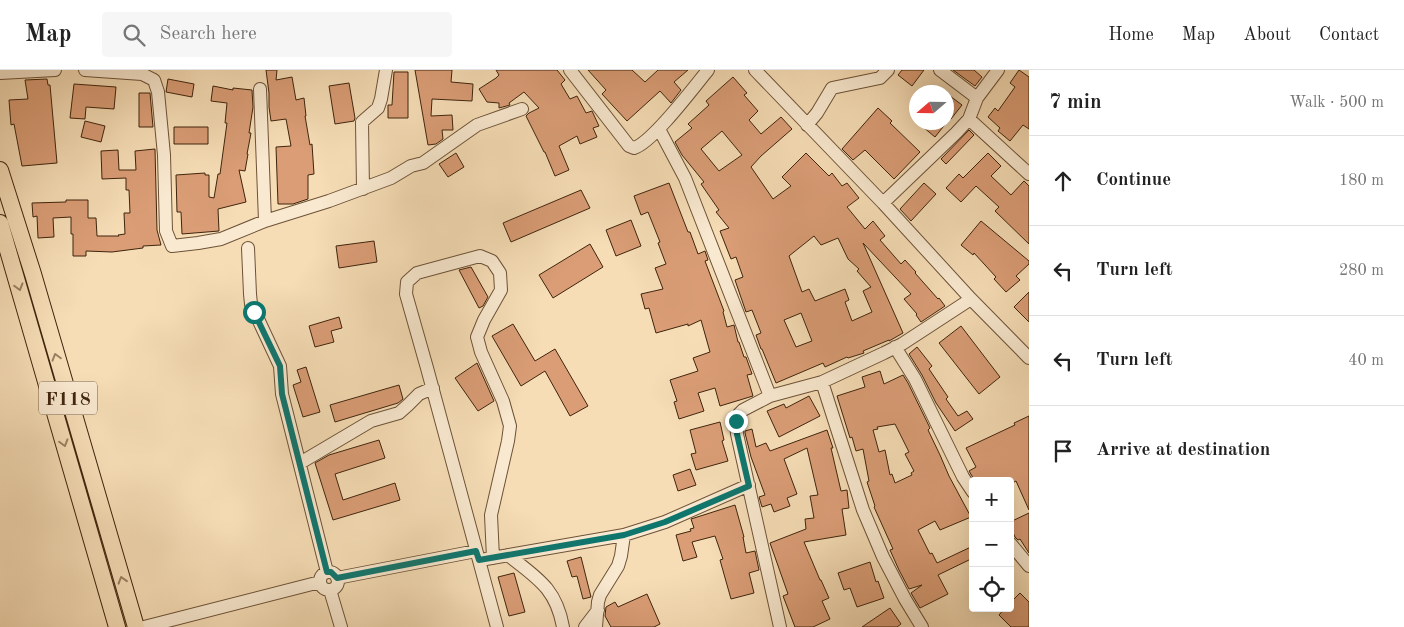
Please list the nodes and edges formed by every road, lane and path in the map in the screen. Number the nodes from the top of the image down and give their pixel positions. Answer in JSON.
{"nodes":[{"id":1,"x":55,"y":70,"type":"edge"},
{"id":2,"x":85,"y":70,"type":"edge"},
{"id":3,"x":386,"y":70,"type":"edge"},
{"id":4,"x":570,"y":70,"type":"edge"},
{"id":5,"x":708,"y":70,"type":"edge"},
{"id":6,"x":888,"y":70,"type":"edge"},
{"id":7,"x":940,"y":70,"type":"edge"},
{"id":8,"x":998,"y":70,"type":"edge"},
{"id":9,"x":757,"y":71,"type":"edge"},
{"id":10,"x":0,"y":73,"type":"edge"},
{"id":11,"x":260,"y":89,"type":"dead end"},
{"id":12,"x":977,"y":98,"type":"junction"},
{"id":13,"x":522,"y":109,"type":"dead end"},
{"id":14,"x":969,"y":119,"type":"junction"},
{"id":15,"x":807,"y":125,"type":"junction"},
{"id":16,"x":659,"y":129,"type":"junction"},
{"id":17,"x":0,"y":170,"type":"edge"},
{"id":18,"x":1029,"y":174,"type":"edge"},
{"id":19,"x":364,"y":189,"type":"junction"},
{"id":20,"x":883,"y":203,"type":"junction"},
{"id":21,"x":265,"y":221,"type":"junction"},
{"id":22,"x":0,"y":223,"type":"edge"},
{"id":23,"x":248,"y":248,"type":"dead end"},
{"id":24,"x":971,"y":298,"type":"junction"},
{"id":25,"x":895,"y":347,"type":"junction"},
{"id":26,"x":1029,"y":358,"type":"edge"},
{"id":27,"x":822,"y":382,"type":"junction"},
{"id":28,"x":433,"y":388,"type":"junction"},
{"id":29,"x":770,"y":396,"type":"junction"},
{"id":30,"x":300,"y":463,"type":"junction"},
{"id":31,"x":749,"y":486,"type":"junction"},
{"id":32,"x":969,"y":486,"type":"edge"},
{"id":33,"x":624,"y":535,"type":"junction"},
{"id":34,"x":1014,"y":548,"type":"edge"},
{"id":35,"x":508,"y":555,"type":"junction"},
{"id":36,"x":477,"y":556,"type":"junction"},
{"id":37,"x":493,"y":558,"type":"junction"},
{"id":38,"x":1029,"y":566,"type":"edge"},
{"id":39,"x":329,"y":580,"type":"junction"},
{"id":40,"x":598,"y":610,"type":"junction"},
{"id":41,"x":118,"y":627,"type":"edge"},
{"id":42,"x":136,"y":627,"type":"edge"},
{"id":43,"x":144,"y":627,"type":"edge"},
{"id":44,"x":341,"y":627,"type":"edge"},
{"id":45,"x":496,"y":627,"type":"edge"},
{"id":46,"x":564,"y":627,"type":"edge"},
{"id":47,"x":585,"y":627,"type":"edge"},
{"id":48,"x":596,"y":627,"type":"edge"},
{"id":49,"x":780,"y":627,"type":"edge"},
{"id":50,"x":922,"y":627,"type":"edge"}],
"edges":[{"from":1,"to":10,"type":"street"},
{"from":2,"to":21,"type":"street"},
{"from":3,"to":19,"type":"street"},
{"from":4,"to":16,"type":"street"},
{"from":5,"to":16,"type":"street"},
{"from":6,"to":15,"type":"street"},
{"from":7,"to":12,"type":"street"},
{"from":8,"to":12,"type":"street"},
{"from":9,"to":15,"type":"street"},
{"from":11,"to":21,"type":"street"},
{"from":12,"to":14,"type":"street"},
{"from":13,"to":19,"type":"street"},
{"from":14,"to":18,"type":"street"},
{"from":14,"to":20,"type":"street"},
{"from":15,"to":20,"type":"street"},
{"from":16,"to":29,"type":"street"},
{"from":42,"to":17,"type":"main road","number":"F118","one_way":true},
{"from":19,"to":21,"type":"street"},
{"from":20,"to":24,"type":"street"},
{"from":22,"to":41,"type":"main road","number":"F118","one_way":true},
{"from":23,"to":30,"type":"street"},
{"from":24,"to":25,"type":"street"},
{"from":24,"to":26,"type":"street"},
{"from":25,"to":27,"type":"street"},
{"from":25,"to":32,"type":"street"},
{"from":27,"to":29,"type":"street"},
{"from":27,"to":50,"type":"street"},
{"from":28,"to":30,"type":"street"},
{"from":28,"to":36,"type":"street"},
{"from":28,"to":37,"type":"street"},
{"from":29,"to":31,"type":"street"},
{"from":30,"to":39,"type":"street"},
{"from":31,"to":33,"type":"street"},
{"from":31,"to":49,"type":"street"},
{"from":33,"to":35,"type":"street"},
{"from":33,"to":40,"type":"street"},
{"from":34,"to":38,"type":"street"},
{"from":35,"to":37,"type":"street"},
{"from":35,"to":46,"type":"street"},
{"from":36,"to":37,"type":"street"},
{"from":36,"to":39,"type":"street"},
{"from":36,"to":45,"type":"street"},
{"from":39,"to":43,"type":"street"},
{"from":39,"to":44,"type":"street"},
{"from":40,"to":47,"type":"street"},
{"from":40,"to":48,"type":"street"}]}
